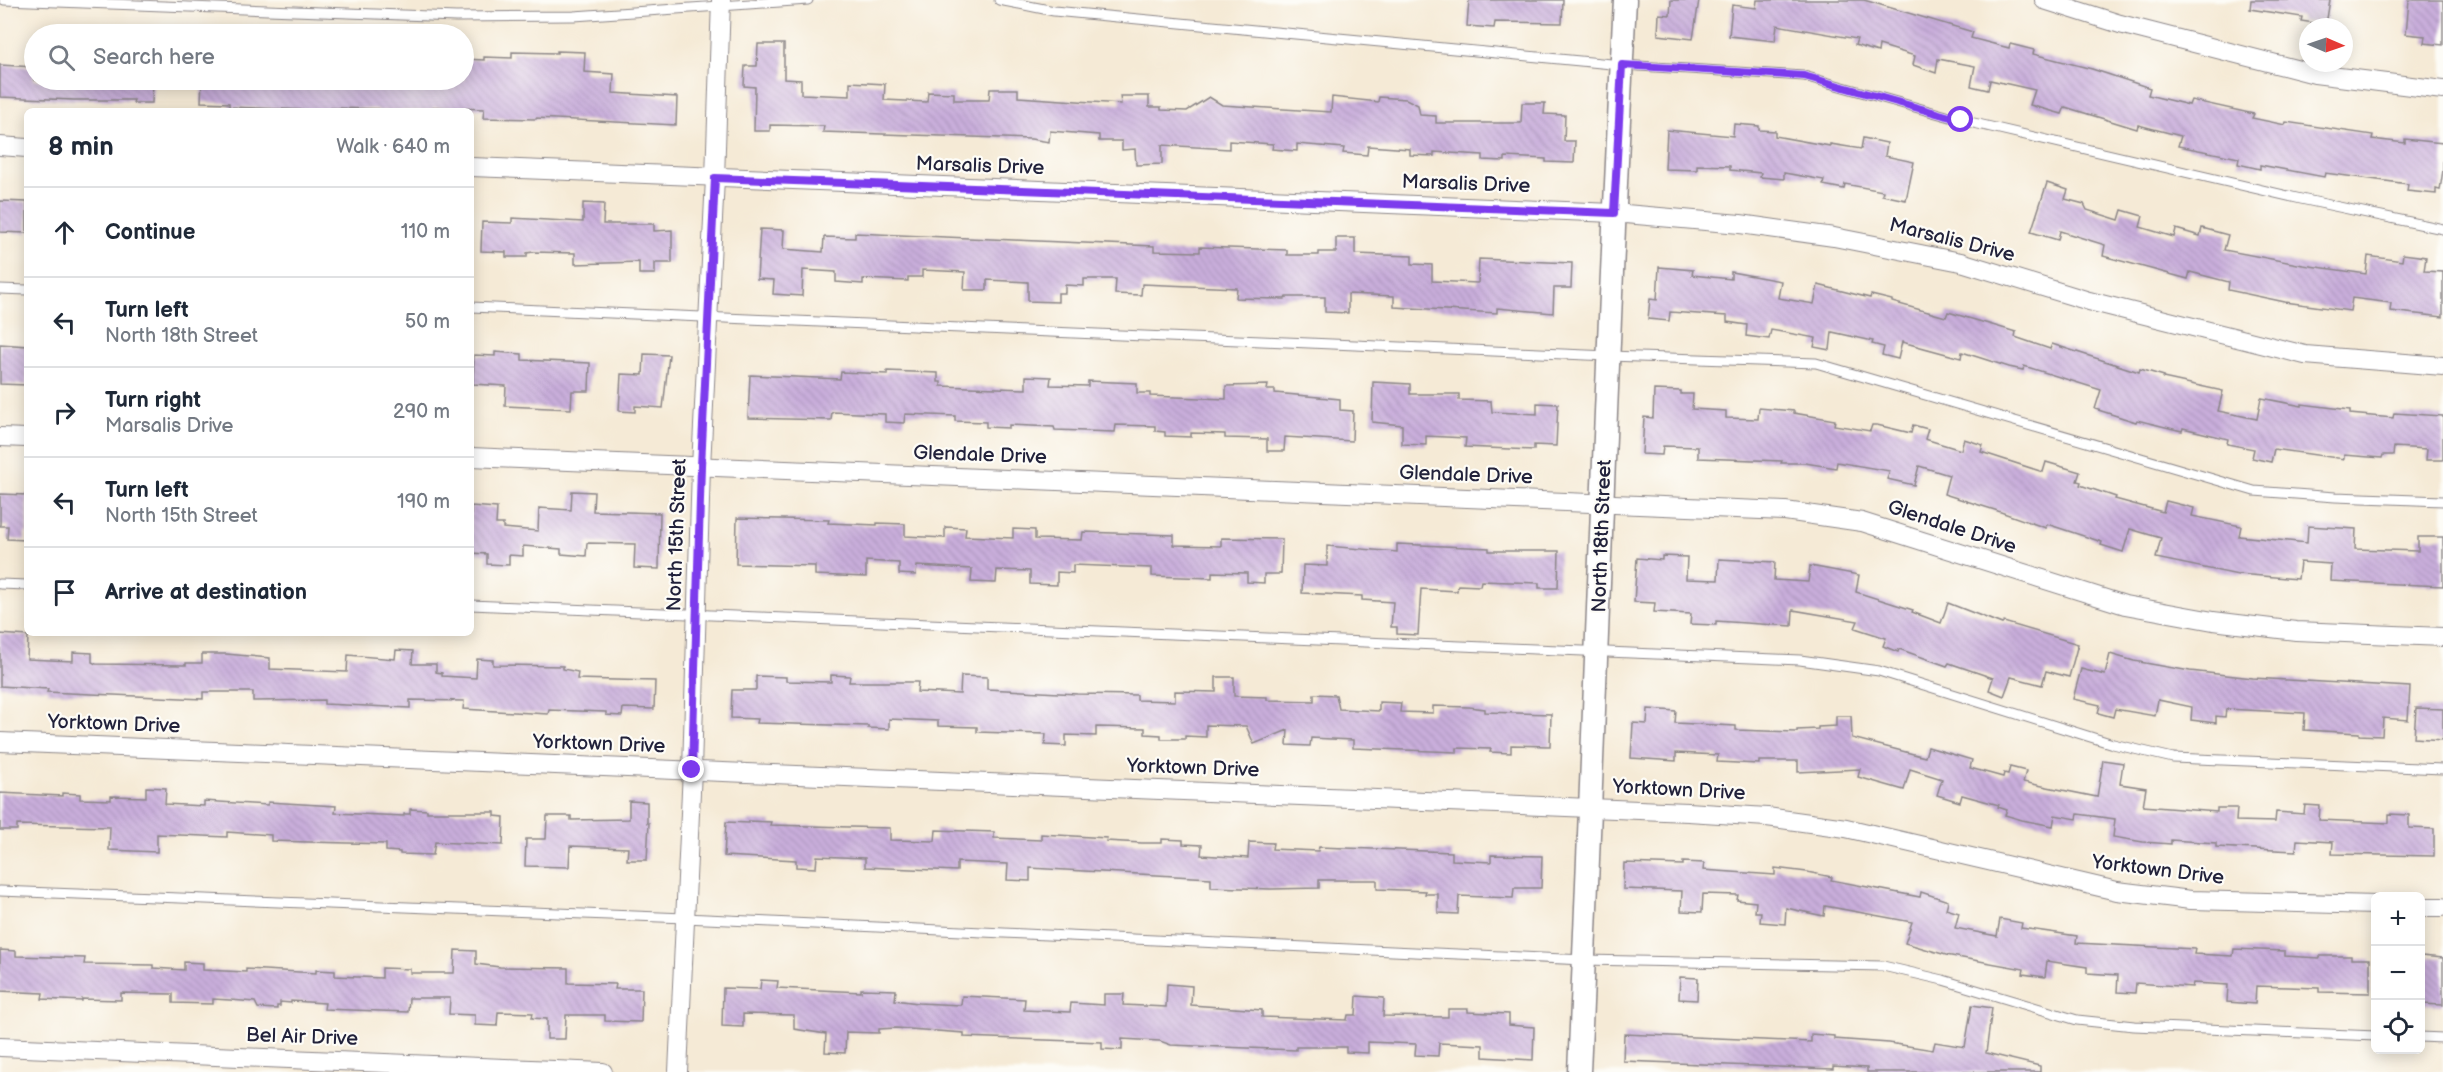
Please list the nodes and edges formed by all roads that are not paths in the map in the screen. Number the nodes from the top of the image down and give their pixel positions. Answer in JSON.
{"nodes":[{"id":1,"x":4,"y":0,"type":"edge"},
{"id":2,"x":808,"y":0,"type":"edge"},
{"id":3,"x":999,"y":0,"type":"edge"},
{"id":4,"x":1625,"y":0,"type":"edge"},
{"id":5,"x":2044,"y":0,"type":"edge"},
{"id":6,"x":721,"y":2,"type":"edge"},
{"id":7,"x":1622,"y":65,"type":"junction"},
{"id":8,"x":2443,"y":90,"type":"edge"},
{"id":9,"x":0,"y":146,"type":"edge"},
{"id":10,"x":24,"y":148,"type":"edge"},
{"id":11,"x":474,"y":167,"type":"edge"},
{"id":12,"x":715,"y":178,"type":"junction"},
{"id":13,"x":1614,"y":213,"type":"junction"},
{"id":14,"x":2443,"y":229,"type":"edge"},
{"id":15,"x":0,"y":289,"type":"edge"},
{"id":16,"x":24,"y":290,"type":"edge"},
{"id":17,"x":474,"y":307,"type":"edge"},
{"id":18,"x":708,"y":316,"type":"junction"},
{"id":19,"x":1609,"y":357,"type":"junction"},
{"id":20,"x":2443,"y":366,"type":"edge"},
{"id":21,"x":0,"y":437,"type":"edge"},
{"id":22,"x":24,"y":438,"type":"edge"},
{"id":23,"x":474,"y":457,"type":"edge"},
{"id":24,"x":701,"y":466,"type":"junction"},
{"id":25,"x":2443,"y":501,"type":"edge"},
{"id":26,"x":1604,"y":503,"type":"junction"},
{"id":27,"x":0,"y":584,"type":"edge"},
{"id":28,"x":24,"y":585,"type":"edge"},
{"id":29,"x":474,"y":605,"type":"edge"},
{"id":30,"x":697,"y":615,"type":"junction"},
{"id":31,"x":2443,"y":637,"type":"edge"},
{"id":32,"x":1598,"y":652,"type":"junction"},
{"id":33,"x":0,"y":742,"type":"edge"},
{"id":34,"x":2443,"y":769,"type":"edge"},
{"id":35,"x":692,"y":770,"type":"junction"},
{"id":36,"x":1590,"y":807,"type":"junction"},
{"id":37,"x":0,"y":891,"type":"edge"},
{"id":38,"x":2371,"y":905,"type":"edge"},
{"id":39,"x":2425,"y":907,"type":"edge"},
{"id":40,"x":2443,"y":907,"type":"edge"},
{"id":41,"x":686,"y":918,"type":"junction"},
{"id":42,"x":1584,"y":960,"type":"junction"},
{"id":43,"x":2371,"y":1036,"type":"edge"},
{"id":44,"x":2425,"y":1037,"type":"edge"},
{"id":45,"x":2443,"y":1038,"type":"edge"},
{"id":46,"x":0,"y":1047,"type":"edge"},
{"id":47,"x":603,"y":1072,"type":"edge"},
{"id":48,"x":678,"y":1072,"type":"edge"},
{"id":49,"x":1579,"y":1072,"type":"edge"}],
"edges":[{"from":1,"to":6,"type":"lane"},
{"from":2,"to":6,"type":"lane"},
{"from":3,"to":7,"type":"lane"},
{"from":4,"to":7,"type":"street","name":"North 18th Street"},
{"from":5,"to":8,"type":"street"},
{"from":6,"to":12,"type":"street","name":"North 15th Street"},
{"from":7,"to":13,"type":"street","name":"North 18th Street"},
{"from":7,"to":14,"type":"lane"},
{"from":9,"to":10,"type":"street"},
{"from":11,"to":12,"type":"street","name":"Marsalis Drive"},
{"from":12,"to":13,"type":"street","name":"Marsalis Drive"},
{"from":12,"to":18,"type":"street","name":"North 15th Street"},
{"from":13,"to":19,"type":"street","name":"North 18th Street"},
{"from":13,"to":20,"type":"street","name":"Marsalis Drive"},
{"from":15,"to":16,"type":"lane"},
{"from":17,"to":18,"type":"lane"},
{"from":18,"to":19,"type":"lane"},
{"from":18,"to":24,"type":"street","name":"North 15th Street"},
{"from":19,"to":25,"type":"lane"},
{"from":19,"to":26,"type":"street","name":"North 18th Street"},
{"from":21,"to":22,"type":"street"},
{"from":23,"to":24,"type":"street","name":"Glendale Drive"},
{"from":24,"to":26,"type":"street","name":"Glendale Drive"},
{"from":24,"to":30,"type":"street","name":"North 15th Street"},
{"from":26,"to":31,"type":"street","name":"Glendale Drive"},
{"from":26,"to":32,"type":"street","name":"North 18th Street"},
{"from":27,"to":28,"type":"lane"},
{"from":29,"to":30,"type":"lane"},
{"from":30,"to":32,"type":"lane"},
{"from":30,"to":35,"type":"street","name":"North 15th Street"},
{"from":32,"to":34,"type":"lane"},
{"from":32,"to":36,"type":"street","name":"North 18th Street"},
{"from":33,"to":35,"type":"street","name":"Yorktown Drive"},
{"from":35,"to":36,"type":"street","name":"Yorktown Drive"},
{"from":35,"to":41,"type":"street","name":"North 15th Street"},
{"from":36,"to":38,"type":"street","name":"Yorktown Drive"},
{"from":36,"to":42,"type":"street","name":"North 18th Street"},
{"from":37,"to":41,"type":"lane"},
{"from":39,"to":40,"type":"street"},
{"from":41,"to":42,"type":"lane"},
{"from":41,"to":48,"type":"street","name":"North 15th Street"},
{"from":42,"to":43,"type":"lane"},
{"from":42,"to":49,"type":"street","name":"North 18th Street"},
{"from":44,"to":45,"type":"lane"},
{"from":46,"to":47,"type":"street","name":"Bel Air Drive"}]}
